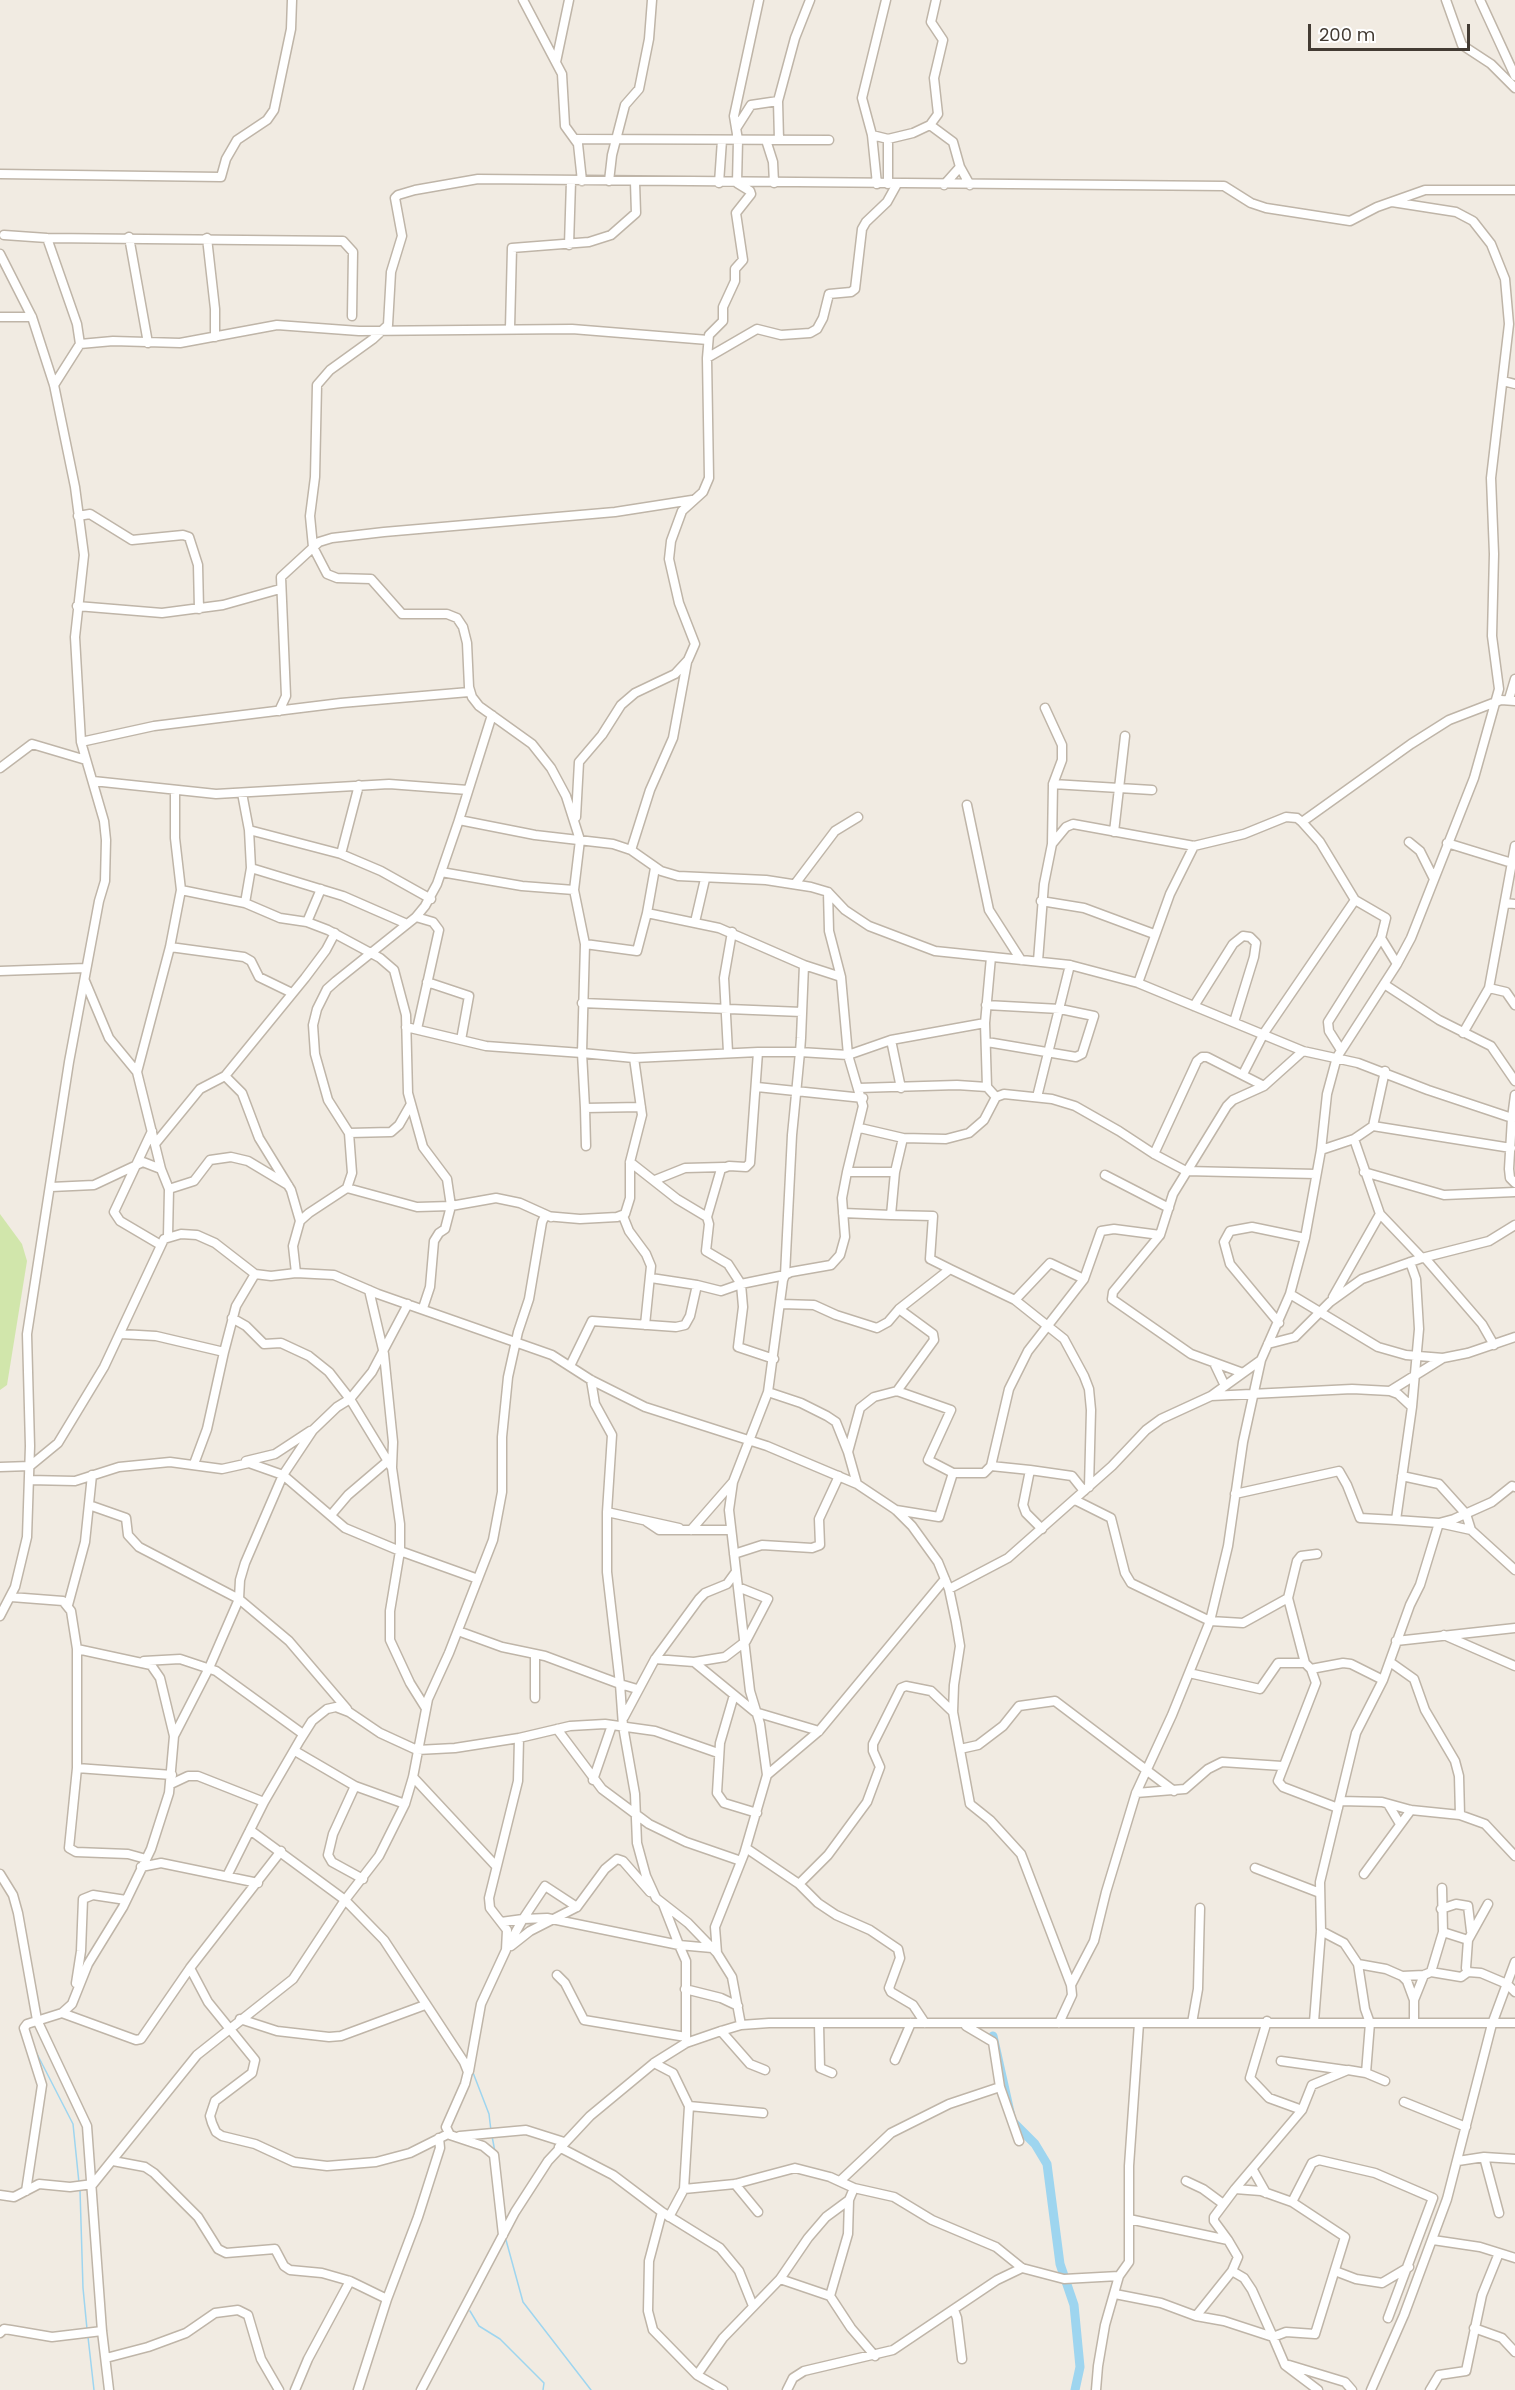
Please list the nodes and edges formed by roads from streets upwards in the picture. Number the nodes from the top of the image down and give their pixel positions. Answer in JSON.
{"nodes":[{"id":1,"x":292,"y":0,"type":"edge"},
{"id":2,"x":523,"y":0,"type":"edge"},
{"id":3,"x":569,"y":0,"type":"edge"},
{"id":4,"x":652,"y":0,"type":"edge"},
{"id":5,"x":759,"y":0,"type":"edge"},
{"id":6,"x":810,"y":0,"type":"edge"},
{"id":7,"x":886,"y":0,"type":"edge"},
{"id":8,"x":936,"y":0,"type":"edge"},
{"id":9,"x":1446,"y":0,"type":"edge"},
{"id":10,"x":1480,"y":0,"type":"edge"},
{"id":11,"x":556,"y":62,"type":"junction"},
{"id":12,"x":1515,"y":76,"type":"edge"},
{"id":13,"x":1515,"y":88,"type":"edge"},
{"id":14,"x":778,"y":101,"type":"junction"},
{"id":15,"x":930,"y":125,"type":"junction"},
{"id":16,"x":737,"y":128,"type":"junction"},
{"id":17,"x":872,"y":135,"type":"junction"},
{"id":18,"x":577,"y":139,"type":"junction"},
{"id":19,"x":616,"y":139,"type":"junction"},
{"id":20,"x":888,"y":139,"type":"junction"},
{"id":21,"x":722,"y":140,"type":"junction"},
{"id":22,"x":738,"y":140,"type":"junction"},
{"id":23,"x":766,"y":140,"type":"junction"},
{"id":24,"x":779,"y":140,"type":"junction"},
{"id":25,"x":829,"y":140,"type":"dead end"},
{"id":26,"x":960,"y":167,"type":"junction"},
{"id":27,"x":0,"y":174,"type":"edge"},
{"id":28,"x":571,"y":181,"type":"junction"},
{"id":29,"x":582,"y":181,"type":"junction"},
{"id":30,"x":609,"y":181,"type":"junction"},
{"id":31,"x":635,"y":182,"type":"junction"},
{"id":32,"x":719,"y":183,"type":"junction"},
{"id":33,"x":737,"y":183,"type":"junction"},
{"id":34,"x":774,"y":183,"type":"junction"},
{"id":35,"x":877,"y":184,"type":"junction"},
{"id":36,"x":893,"y":184,"type":"junction"},
{"id":37,"x":944,"y":185,"type":"junction"},
{"id":38,"x":970,"y":185,"type":"junction"},
{"id":39,"x":1515,"y":190,"type":"edge"},
{"id":40,"x":1390,"y":202,"type":"junction"},
{"id":41,"x":4,"y":235,"type":"dead end"},
{"id":42,"x":129,"y":237,"type":"junction"},
{"id":43,"x":47,"y":238,"type":"junction"},
{"id":44,"x":207,"y":238,"type":"junction"},
{"id":45,"x":569,"y":245,"type":"junction"},
{"id":46,"x":0,"y":254,"type":"edge"},
{"id":47,"x":352,"y":316,"type":"dead end"},
{"id":48,"x":0,"y":317,"type":"edge"},
{"id":49,"x":32,"y":317,"type":"junction"},
{"id":50,"x":510,"y":328,"type":"junction"},
{"id":51,"x":384,"y":330,"type":"junction"},
{"id":52,"x":215,"y":337,"type":"junction"},
{"id":53,"x":708,"y":340,"type":"junction"},
{"id":54,"x":148,"y":343,"type":"junction"},
{"id":55,"x":80,"y":344,"type":"junction"},
{"id":56,"x":707,"y":358,"type":"junction"},
{"id":57,"x":1503,"y":381,"type":"junction"},
{"id":58,"x":1515,"y":384,"type":"edge"},
{"id":59,"x":54,"y":385,"type":"junction"},
{"id":60,"x":692,"y":500,"type":"junction"},
{"id":61,"x":78,"y":516,"type":"junction"},
{"id":62,"x":313,"y":547,"type":"junction"},
{"id":63,"x":280,"y":589,"type":"junction"},
{"id":64,"x":77,"y":606,"type":"junction"},
{"id":65,"x":199,"y":609,"type":"junction"},
{"id":66,"x":688,"y":660,"type":"junction"},
{"id":67,"x":1515,"y":680,"type":"edge"},
{"id":68,"x":469,"y":692,"type":"junction"},
{"id":69,"x":1512,"y":700,"type":"edge"},
{"id":70,"x":1497,"y":702,"type":"junction"},
{"id":71,"x":1045,"y":708,"type":"dead end"},
{"id":72,"x":279,"y":711,"type":"junction"},
{"id":73,"x":492,"y":715,"type":"junction"},
{"id":74,"x":1125,"y":736,"type":"dead end"},
{"id":75,"x":81,"y":742,"type":"junction"},
{"id":76,"x":86,"y":760,"type":"junction"},
{"id":77,"x":0,"y":768,"type":"edge"},
{"id":78,"x":93,"y":781,"type":"junction"},
{"id":79,"x":1053,"y":784,"type":"junction"},
{"id":80,"x":359,"y":786,"type":"junction"},
{"id":81,"x":1119,"y":789,"type":"junction"},
{"id":82,"x":175,"y":790,"type":"junction"},
{"id":83,"x":468,"y":790,"type":"junction"},
{"id":84,"x":1152,"y":790,"type":"dead end"},
{"id":85,"x":242,"y":793,"type":"junction"},
{"id":86,"x":967,"y":805,"type":"dead end"},
{"id":87,"x":858,"y":818,"type":"dead end"},
{"id":88,"x":459,"y":820,"type":"junction"},
{"id":89,"x":575,"y":820,"type":"junction"},
{"id":90,"x":1302,"y":822,"type":"junction"},
{"id":91,"x":249,"y":830,"type":"junction"},
{"id":92,"x":1114,"y":831,"type":"junction"},
{"id":93,"x":579,"y":840,"type":"junction"},
{"id":94,"x":1409,"y":842,"type":"dead end"},
{"id":95,"x":1447,"y":843,"type":"junction"},
{"id":96,"x":1052,"y":844,"type":"junction"},
{"id":97,"x":1194,"y":846,"type":"junction"},
{"id":98,"x":1515,"y":846,"type":"edge"},
{"id":99,"x":631,"y":850,"type":"junction"},
{"id":100,"x":341,"y":854,"type":"junction"},
{"id":101,"x":1513,"y":864,"type":"edge"},
{"id":102,"x":251,"y":868,"type":"junction"},
{"id":103,"x":655,"y":868,"type":"junction"},
{"id":104,"x":441,"y":872,"type":"junction"},
{"id":105,"x":705,"y":879,"type":"junction"},
{"id":106,"x":1434,"y":879,"type":"junction"},
{"id":107,"x":795,"y":884,"type":"junction"},
{"id":108,"x":321,"y":889,"type":"junction"},
{"id":109,"x":181,"y":890,"type":"junction"},
{"id":110,"x":574,"y":890,"type":"junction"},
{"id":111,"x":828,"y":892,"type":"junction"},
{"id":112,"x":431,"y":898,"type":"junction"},
{"id":113,"x":1355,"y":900,"type":"junction"},
{"id":114,"x":1041,"y":901,"type":"junction"},
{"id":115,"x":246,"y":903,"type":"junction"},
{"id":116,"x":1505,"y":903,"type":"junction"},
{"id":117,"x":1515,"y":904,"type":"edge"},
{"id":118,"x":647,"y":913,"type":"junction"},
{"id":119,"x":416,"y":917,"type":"junction"},
{"id":120,"x":307,"y":922,"type":"junction"},
{"id":121,"x":695,"y":922,"type":"junction"},
{"id":122,"x":407,"y":924,"type":"junction"},
{"id":123,"x":732,"y":932,"type":"junction"},
{"id":124,"x":335,"y":933,"type":"junction"},
{"id":125,"x":1154,"y":934,"type":"junction"},
{"id":126,"x":1381,"y":938,"type":"junction"},
{"id":127,"x":585,"y":944,"type":"junction"},
{"id":128,"x":170,"y":947,"type":"junction"},
{"id":129,"x":372,"y":953,"type":"junction"},
{"id":130,"x":991,"y":957,"type":"junction"},
{"id":131,"x":1021,"y":960,"type":"junction"},
{"id":132,"x":1038,"y":961,"type":"junction"},
{"id":133,"x":1397,"y":964,"type":"junction"},
{"id":134,"x":804,"y":965,"type":"junction"},
{"id":135,"x":1070,"y":965,"type":"junction"},
{"id":136,"x":86,"y":968,"type":"junction"},
{"id":137,"x":0,"y":971,"type":"edge"},
{"id":138,"x":841,"y":977,"type":"junction"},
{"id":139,"x":84,"y":979,"type":"junction"},
{"id":140,"x":427,"y":982,"type":"junction"},
{"id":141,"x":1138,"y":983,"type":"junction"},
{"id":142,"x":1384,"y":984,"type":"junction"},
{"id":143,"x":1489,"y":988,"type":"junction"},
{"id":144,"x":292,"y":993,"type":"junction"},
{"id":145,"x":582,"y":1003,"type":"junction"},
{"id":146,"x":986,"y":1005,"type":"junction"},
{"id":147,"x":1515,"y":1005,"type":"edge"},
{"id":148,"x":1194,"y":1006,"type":"junction"},
{"id":149,"x":724,"y":1009,"type":"junction"},
{"id":150,"x":1060,"y":1010,"type":"junction"},
{"id":151,"x":802,"y":1012,"type":"junction"},
{"id":152,"x":1234,"y":1022,"type":"junction"},
{"id":153,"x":984,"y":1023,"type":"junction"},
{"id":154,"x":406,"y":1027,"type":"junction"},
{"id":155,"x":417,"y":1029,"type":"junction"},
{"id":156,"x":1264,"y":1033,"type":"junction"},
{"id":157,"x":1463,"y":1033,"type":"junction"},
{"id":158,"x":461,"y":1040,"type":"junction"},
{"id":159,"x":891,"y":1040,"type":"junction"},
{"id":160,"x":987,"y":1042,"type":"junction"},
{"id":161,"x":1050,"y":1050,"type":"junction"},
{"id":162,"x":1303,"y":1051,"type":"junction"},
{"id":163,"x":728,"y":1052,"type":"junction"},
{"id":164,"x":758,"y":1052,"type":"junction"},
{"id":165,"x":800,"y":1052,"type":"junction"},
{"id":166,"x":582,"y":1053,"type":"junction"},
{"id":167,"x":1339,"y":1054,"type":"junction"},
{"id":168,"x":848,"y":1055,"type":"junction"},
{"id":169,"x":634,"y":1058,"type":"junction"},
{"id":170,"x":1385,"y":1071,"type":"junction"},
{"id":171,"x":137,"y":1072,"type":"junction"},
{"id":172,"x":1243,"y":1074,"type":"junction"},
{"id":173,"x":225,"y":1076,"type":"junction"},
{"id":174,"x":1515,"y":1081,"type":"edge"},
{"id":175,"x":1264,"y":1086,"type":"junction"},
{"id":176,"x":757,"y":1087,"type":"junction"},
{"id":177,"x":987,"y":1087,"type":"junction"},
{"id":178,"x":858,"y":1088,"type":"junction"},
{"id":179,"x":901,"y":1088,"type":"junction"},
{"id":180,"x":796,"y":1090,"type":"junction"},
{"id":181,"x":1515,"y":1095,"type":"edge"},
{"id":182,"x":996,"y":1096,"type":"junction"},
{"id":183,"x":1037,"y":1097,"type":"junction"},
{"id":184,"x":863,"y":1098,"type":"junction"},
{"id":185,"x":411,"y":1104,"type":"junction"},
{"id":186,"x":641,"y":1107,"type":"junction"},
{"id":187,"x":585,"y":1108,"type":"junction"},
{"id":188,"x":1512,"y":1118,"type":"junction"},
{"id":189,"x":1373,"y":1126,"type":"junction"},
{"id":190,"x":860,"y":1128,"type":"junction"},
{"id":191,"x":153,"y":1131,"type":"junction"},
{"id":192,"x":349,"y":1133,"type":"junction"},
{"id":193,"x":903,"y":1138,"type":"junction"},
{"id":194,"x":1354,"y":1139,"type":"junction"},
{"id":195,"x":155,"y":1144,"type":"junction"},
{"id":196,"x":586,"y":1146,"type":"dead end"},
{"id":197,"x":1510,"y":1148,"type":"junction"},
{"id":198,"x":1321,"y":1150,"type":"junction"},
{"id":199,"x":1154,"y":1154,"type":"junction"},
{"id":200,"x":630,"y":1162,"type":"junction"},
{"id":201,"x":136,"y":1166,"type":"junction"},
{"id":202,"x":723,"y":1167,"type":"junction"},
{"id":203,"x":161,"y":1169,"type":"junction"},
{"id":204,"x":1186,"y":1170,"type":"junction"},
{"id":205,"x":847,"y":1172,"type":"junction"},
{"id":206,"x":895,"y":1172,"type":"junction"},
{"id":207,"x":1364,"y":1172,"type":"junction"},
{"id":208,"x":1316,"y":1174,"type":"junction"},
{"id":209,"x":1105,"y":1175,"type":"dead end"},
{"id":210,"x":655,"y":1180,"type":"junction"},
{"id":211,"x":1512,"y":1181,"type":"edge"},
{"id":212,"x":288,"y":1185,"type":"junction"},
{"id":213,"x":51,"y":1187,"type":"junction"},
{"id":214,"x":347,"y":1188,"type":"junction"},
{"id":215,"x":169,"y":1190,"type":"junction"},
{"id":216,"x":1515,"y":1191,"type":"edge"},
{"id":217,"x":451,"y":1206,"type":"junction"},
{"id":218,"x":1169,"y":1209,"type":"junction"},
{"id":219,"x":843,"y":1213,"type":"junction"},
{"id":220,"x":1380,"y":1214,"type":"junction"},
{"id":221,"x":891,"y":1215,"type":"junction"},
{"id":222,"x":623,"y":1216,"type":"junction"},
{"id":223,"x":551,"y":1217,"type":"junction"},
{"id":224,"x":706,"y":1217,"type":"junction"},
{"id":225,"x":300,"y":1221,"type":"junction"},
{"id":226,"x":1515,"y":1225,"type":"edge"},
{"id":227,"x":1160,"y":1235,"type":"junction"},
{"id":228,"x":168,"y":1236,"type":"junction"},
{"id":229,"x":1305,"y":1238,"type":"junction"},
{"id":230,"x":159,"y":1244,"type":"junction"},
{"id":231,"x":1421,"y":1257,"type":"junction"},
{"id":232,"x":1410,"y":1262,"type":"junction"},
{"id":233,"x":950,"y":1269,"type":"junction"},
{"id":234,"x":296,"y":1273,"type":"junction"},
{"id":235,"x":255,"y":1274,"type":"junction"},
{"id":236,"x":785,"y":1275,"type":"junction"},
{"id":237,"x":651,"y":1278,"type":"junction"},
{"id":238,"x":1084,"y":1279,"type":"junction"},
{"id":239,"x":1416,"y":1279,"type":"junction"},
{"id":240,"x":741,"y":1284,"type":"junction"},
{"id":241,"x":697,"y":1285,"type":"junction"},
{"id":242,"x":369,"y":1290,"type":"junction"},
{"id":243,"x":1290,"y":1294,"type":"junction"},
{"id":244,"x":1015,"y":1300,"type":"junction"},
{"id":245,"x":1330,"y":1302,"type":"junction"},
{"id":246,"x":408,"y":1304,"type":"junction"},
{"id":247,"x":781,"y":1304,"type":"junction"},
{"id":248,"x":423,"y":1308,"type":"junction"},
{"id":249,"x":899,"y":1309,"type":"junction"},
{"id":250,"x":1322,"y":1312,"type":"junction"},
{"id":251,"x":232,"y":1318,"type":"junction"},
{"id":252,"x":1279,"y":1323,"type":"junction"},
{"id":253,"x":1047,"y":1324,"type":"junction"},
{"id":254,"x":645,"y":1325,"type":"junction"},
{"id":255,"x":121,"y":1334,"type":"junction"},
{"id":256,"x":1515,"y":1337,"type":"edge"},
{"id":257,"x":517,"y":1343,"type":"junction"},
{"id":258,"x":1268,"y":1344,"type":"junction"},
{"id":259,"x":1494,"y":1345,"type":"junction"},
{"id":260,"x":224,"y":1352,"type":"junction"},
{"id":261,"x":384,"y":1354,"type":"junction"},
{"id":262,"x":1418,"y":1356,"type":"junction"},
{"id":263,"x":1443,"y":1358,"type":"junction"},
{"id":264,"x":774,"y":1359,"type":"junction"},
{"id":265,"x":1262,"y":1360,"type":"junction"},
{"id":266,"x":1215,"y":1365,"type":"junction"},
{"id":267,"x":570,"y":1366,"type":"junction"},
{"id":268,"x":1243,"y":1373,"type":"junction"},
{"id":269,"x":1415,"y":1376,"type":"junction"},
{"id":270,"x":591,"y":1380,"type":"junction"},
{"id":271,"x":1225,"y":1386,"type":"junction"},
{"id":272,"x":897,"y":1391,"type":"junction"},
{"id":273,"x":1390,"y":1391,"type":"junction"},
{"id":274,"x":768,"y":1392,"type":"junction"},
{"id":275,"x":1254,"y":1392,"type":"junction"},
{"id":276,"x":1211,"y":1396,"type":"junction"},
{"id":277,"x":350,"y":1399,"type":"junction"},
{"id":278,"x":1412,"y":1407,"type":"junction"},
{"id":279,"x":313,"y":1430,"type":"junction"},
{"id":280,"x":748,"y":1440,"type":"junction"},
{"id":281,"x":848,"y":1452,"type":"junction"},
{"id":282,"x":242,"y":1462,"type":"junction"},
{"id":283,"x":195,"y":1464,"type":"junction"},
{"id":284,"x":390,"y":1464,"type":"junction"},
{"id":285,"x":30,"y":1466,"type":"junction"},
{"id":286,"x":991,"y":1466,"type":"junction"},
{"id":287,"x":0,"y":1467,"type":"edge"},
{"id":288,"x":1030,"y":1470,"type":"junction"},
{"id":289,"x":953,"y":1473,"type":"junction"},
{"id":290,"x":92,"y":1475,"type":"junction"},
{"id":291,"x":284,"y":1475,"type":"junction"},
{"id":292,"x":839,"y":1476,"type":"junction"},
{"id":293,"x":1402,"y":1476,"type":"junction"},
{"id":294,"x":29,"y":1480,"type":"junction"},
{"id":295,"x":733,"y":1482,"type":"junction"},
{"id":296,"x":857,"y":1484,"type":"junction"},
{"id":297,"x":1515,"y":1486,"type":"edge"},
{"id":298,"x":1086,"y":1489,"type":"junction"},
{"id":299,"x":1235,"y":1494,"type":"junction"},
{"id":300,"x":1075,"y":1500,"type":"junction"},
{"id":301,"x":89,"y":1505,"type":"junction"},
{"id":302,"x":896,"y":1510,"type":"junction"},
{"id":303,"x":608,"y":1512,"type":"junction"},
{"id":304,"x":1466,"y":1514,"type":"junction"},
{"id":305,"x":331,"y":1515,"type":"junction"},
{"id":306,"x":1396,"y":1520,"type":"junction"},
{"id":307,"x":1439,"y":1523,"type":"junction"},
{"id":308,"x":1042,"y":1529,"type":"junction"},
{"id":309,"x":688,"y":1530,"type":"junction"},
{"id":310,"x":730,"y":1530,"type":"junction"},
{"id":311,"x":1472,"y":1530,"type":"junction"},
{"id":312,"x":400,"y":1551,"type":"junction"},
{"id":313,"x":734,"y":1554,"type":"junction"},
{"id":314,"x":1317,"y":1554,"type":"dead end"},
{"id":315,"x":1515,"y":1570,"type":"edge"},
{"id":316,"x":735,"y":1573,"type":"junction"},
{"id":317,"x":478,"y":1579,"type":"junction"},
{"id":318,"x":945,"y":1579,"type":"junction"},
{"id":319,"x":738,"y":1587,"type":"junction"},
{"id":320,"x":949,"y":1589,"type":"junction"},
{"id":321,"x":11,"y":1597,"type":"junction"},
{"id":322,"x":1288,"y":1598,"type":"junction"},
{"id":323,"x":239,"y":1599,"type":"junction"},
{"id":324,"x":68,"y":1605,"type":"junction"},
{"id":325,"x":0,"y":1616,"type":"edge"},
{"id":326,"x":1210,"y":1621,"type":"junction"},
{"id":327,"x":1515,"y":1628,"type":"edge"},
{"id":328,"x":458,"y":1631,"type":"junction"},
{"id":329,"x":1444,"y":1635,"type":"junction"},
{"id":330,"x":746,"y":1641,"type":"junction"},
{"id":331,"x":1396,"y":1641,"type":"junction"},
{"id":332,"x":77,"y":1648,"type":"junction"},
{"id":333,"x":535,"y":1654,"type":"junction"},
{"id":334,"x":655,"y":1659,"type":"junction"},
{"id":335,"x":138,"y":1662,"type":"junction"},
{"id":336,"x":694,"y":1662,"type":"junction"},
{"id":337,"x":1390,"y":1662,"type":"junction"},
{"id":338,"x":1308,"y":1666,"type":"junction"},
{"id":339,"x":1515,"y":1666,"type":"edge"},
{"id":340,"x":209,"y":1668,"type":"junction"},
{"id":341,"x":1190,"y":1673,"type":"junction"},
{"id":342,"x":1383,"y":1680,"type":"junction"},
{"id":343,"x":620,"y":1684,"type":"junction"},
{"id":344,"x":637,"y":1689,"type":"junction"},
{"id":345,"x":734,"y":1695,"type":"junction"},
{"id":346,"x":535,"y":1698,"type":"dead end"},
{"id":347,"x":425,"y":1707,"type":"junction"},
{"id":348,"x":349,"y":1712,"type":"junction"},
{"id":349,"x":755,"y":1712,"type":"junction"},
{"id":350,"x":953,"y":1712,"type":"junction"},
{"id":351,"x":623,"y":1723,"type":"junction"},
{"id":352,"x":612,"y":1725,"type":"junction"},
{"id":353,"x":557,"y":1729,"type":"junction"},
{"id":354,"x":819,"y":1731,"type":"junction"},
{"id":355,"x":303,"y":1734,"type":"junction"},
{"id":356,"x":174,"y":1736,"type":"junction"},
{"id":357,"x":519,"y":1738,"type":"junction"},
{"id":358,"x":960,"y":1749,"type":"junction"},
{"id":359,"x":295,"y":1750,"type":"junction"},
{"id":360,"x":417,"y":1750,"type":"junction"},
{"id":361,"x":718,"y":1753,"type":"junction"},
{"id":362,"x":1282,"y":1766,"type":"junction"},
{"id":363,"x":77,"y":1768,"type":"junction"},
{"id":364,"x":1146,"y":1769,"type":"junction"},
{"id":365,"x":768,"y":1775,"type":"junction"},
{"id":366,"x":413,"y":1778,"type":"junction"},
{"id":367,"x":172,"y":1779,"type":"junction"},
{"id":368,"x":593,"y":1780,"type":"junction"},
{"id":369,"x":355,"y":1786,"type":"junction"},
{"id":370,"x":1174,"y":1791,"type":"junction"},
{"id":371,"x":1136,"y":1793,"type":"junction"},
{"id":372,"x":264,"y":1802,"type":"junction"},
{"id":373,"x":405,"y":1804,"type":"junction"},
{"id":374,"x":1388,"y":1804,"type":"junction"},
{"id":375,"x":1339,"y":1805,"type":"junction"},
{"id":376,"x":1411,"y":1810,"type":"junction"},
{"id":377,"x":757,"y":1813,"type":"junction"},
{"id":378,"x":636,"y":1815,"type":"junction"},
{"id":379,"x":1460,"y":1815,"type":"junction"},
{"id":380,"x":1400,"y":1824,"type":"junction"},
{"id":381,"x":250,"y":1830,"type":"junction"},
{"id":382,"x":746,"y":1848,"type":"junction"},
{"id":383,"x":281,"y":1851,"type":"junction"},
{"id":384,"x":1515,"y":1856,"type":"edge"},
{"id":385,"x":741,"y":1861,"type":"junction"},
{"id":386,"x":143,"y":1863,"type":"junction"},
{"id":387,"x":495,"y":1865,"type":"junction"},
{"id":388,"x":1255,"y":1868,"type":"dead end"},
{"id":389,"x":0,"y":1874,"type":"edge"},
{"id":390,"x":1364,"y":1874,"type":"dead end"},
{"id":391,"x":227,"y":1876,"type":"junction"},
{"id":392,"x":363,"y":1880,"type":"junction"},
{"id":393,"x":258,"y":1883,"type":"junction"},
{"id":394,"x":800,"y":1884,"type":"junction"},
{"id":395,"x":1442,"y":1888,"type":"dead end"},
{"id":396,"x":1320,"y":1893,"type":"junction"},
{"id":397,"x":653,"y":1894,"type":"junction"},
{"id":398,"x":126,"y":1900,"type":"junction"},
{"id":399,"x":345,"y":1900,"type":"junction"},
{"id":400,"x":1488,"y":1904,"type":"dead end"},
{"id":401,"x":663,"y":1905,"type":"junction"},
{"id":402,"x":577,"y":1907,"type":"junction"},
{"id":403,"x":1200,"y":1908,"type":"dead end"},
{"id":404,"x":1441,"y":1909,"type":"junction"},
{"id":405,"x":557,"y":1918,"type":"junction"},
{"id":406,"x":523,"y":1919,"type":"junction"},
{"id":407,"x":501,"y":1922,"type":"junction"},
{"id":408,"x":1321,"y":1931,"type":"junction"},
{"id":409,"x":1443,"y":1932,"type":"junction"},
{"id":410,"x":1469,"y":1935,"type":"junction"},
{"id":411,"x":679,"y":1945,"type":"junction"},
{"id":412,"x":506,"y":1950,"type":"junction"},
{"id":413,"x":715,"y":1951,"type":"junction"},
{"id":414,"x":1515,"y":1962,"type":"edge"},
{"id":415,"x":1358,"y":1964,"type":"junction"},
{"id":416,"x":190,"y":1968,"type":"junction"},
{"id":417,"x":1468,"y":1972,"type":"junction"},
{"id":418,"x":1428,"y":1973,"type":"junction"},
{"id":419,"x":556,"y":1975,"type":"dead end"},
{"id":420,"x":1402,"y":1976,"type":"junction"},
{"id":421,"x":1071,"y":1984,"type":"junction"},
{"id":422,"x":1507,"y":1984,"type":"junction"},
{"id":423,"x":685,"y":1989,"type":"junction"},
{"id":424,"x":1515,"y":1992,"type":"edge"},
{"id":425,"x":1414,"y":2000,"type":"junction"},
{"id":426,"x":72,"y":2004,"type":"junction"},
{"id":427,"x":425,"y":2005,"type":"junction"},
{"id":428,"x":738,"y":2006,"type":"junction"},
{"id":429,"x":62,"y":2013,"type":"junction"},
{"id":430,"x":240,"y":2019,"type":"junction"},
{"id":431,"x":37,"y":2020,"type":"junction"},
{"id":432,"x":1267,"y":2021,"type":"junction"},
{"id":433,"x":1192,"y":2022,"type":"junction"},
{"id":434,"x":1314,"y":2022,"type":"junction"},
{"id":435,"x":1414,"y":2022,"type":"junction"},
{"id":436,"x":911,"y":2023,"type":"junction"},
{"id":437,"x":926,"y":2023,"type":"junction"},
{"id":438,"x":1059,"y":2023,"type":"junction"},
{"id":439,"x":1370,"y":2023,"type":"junction"},
{"id":440,"x":1515,"y":2023,"type":"edge"},
{"id":441,"x":819,"y":2024,"type":"junction"},
{"id":442,"x":962,"y":2024,"type":"junction"},
{"id":443,"x":1139,"y":2024,"type":"junction"},
{"id":444,"x":1492,"y":2024,"type":"junction"},
{"id":445,"x":741,"y":2025,"type":"junction"},
{"id":446,"x":229,"y":2028,"type":"junction"},
{"id":447,"x":721,"y":2031,"type":"junction"},
{"id":448,"x":686,"y":2040,"type":"junction"},
{"id":449,"x":895,"y":2060,"type":"dead end"},
{"id":450,"x":1281,"y":2061,"type":"dead end"},
{"id":451,"x":654,"y":2063,"type":"junction"},
{"id":452,"x":765,"y":2070,"type":"dead end"},
{"id":453,"x":1348,"y":2070,"type":"junction"},
{"id":454,"x":468,"y":2072,"type":"junction"},
{"id":455,"x":832,"y":2073,"type":"dead end"},
{"id":456,"x":1366,"y":2073,"type":"junction"},
{"id":457,"x":1385,"y":2081,"type":"dead end"},
{"id":458,"x":1000,"y":2087,"type":"junction"},
{"id":459,"x":1404,"y":2102,"type":"dead end"},
{"id":460,"x":688,"y":2106,"type":"junction"},
{"id":461,"x":1302,"y":2109,"type":"junction"},
{"id":462,"x":763,"y":2113,"type":"dead end"},
{"id":463,"x":1466,"y":2127,"type":"junction"},
{"id":464,"x":451,"y":2135,"type":"junction"},
{"id":465,"x":439,"y":2138,"type":"junction"},
{"id":466,"x":1019,"y":2141,"type":"dead end"},
{"id":467,"x":562,"y":2145,"type":"junction"},
{"id":468,"x":1484,"y":2157,"type":"junction"},
{"id":469,"x":1515,"y":2159,"type":"edge"},
{"id":470,"x":114,"y":2161,"type":"junction"},
{"id":471,"x":1458,"y":2162,"type":"junction"},
{"id":472,"x":1253,"y":2170,"type":"junction"},
{"id":473,"x":840,"y":2181,"type":"junction"},
{"id":474,"x":1186,"y":2181,"type":"dead end"},
{"id":475,"x":93,"y":2184,"type":"junction"},
{"id":476,"x":735,"y":2184,"type":"junction"},
{"id":477,"x":854,"y":2188,"type":"junction"},
{"id":478,"x":684,"y":2189,"type":"junction"},
{"id":479,"x":1235,"y":2189,"type":"junction"},
{"id":480,"x":26,"y":2191,"type":"junction"},
{"id":481,"x":1267,"y":2193,"type":"junction"},
{"id":482,"x":0,"y":2195,"type":"edge"},
{"id":483,"x":849,"y":2200,"type":"junction"},
{"id":484,"x":1292,"y":2202,"type":"junction"},
{"id":485,"x":1222,"y":2203,"type":"junction"},
{"id":486,"x":758,"y":2212,"type":"dead end"},
{"id":487,"x":1499,"y":2213,"type":"dead end"},
{"id":488,"x":666,"y":2214,"type":"junction"},
{"id":489,"x":1129,"y":2219,"type":"junction"},
{"id":490,"x":503,"y":2235,"type":"junction"},
{"id":491,"x":1228,"y":2240,"type":"junction"},
{"id":492,"x":1419,"y":2241,"type":"junction"},
{"id":493,"x":1432,"y":2243,"type":"junction"},
{"id":494,"x":1499,"y":2253,"type":"junction"},
{"id":495,"x":1515,"y":2258,"type":"edge"},
{"id":496,"x":1408,"y":2267,"type":"junction"},
{"id":497,"x":1022,"y":2268,"type":"junction"},
{"id":498,"x":1232,"y":2271,"type":"junction"},
{"id":499,"x":1335,"y":2271,"type":"junction"},
{"id":500,"x":1119,"y":2276,"type":"junction"},
{"id":501,"x":780,"y":2279,"type":"junction"},
{"id":502,"x":350,"y":2281,"type":"junction"},
{"id":503,"x":1115,"y":2294,"type":"junction"},
{"id":504,"x":830,"y":2296,"type":"junction"},
{"id":505,"x":387,"y":2299,"type":"junction"},
{"id":506,"x":753,"y":2306,"type":"junction"},
{"id":507,"x":954,"y":2310,"type":"junction"},
{"id":508,"x":1196,"y":2316,"type":"junction"},
{"id":509,"x":1388,"y":2318,"type":"dead end"},
{"id":510,"x":1474,"y":2328,"type":"junction"},
{"id":511,"x":102,"y":2331,"type":"junction"},
{"id":512,"x":0,"y":2333,"type":"edge"},
{"id":513,"x":1273,"y":2337,"type":"junction"},
{"id":514,"x":1515,"y":2352,"type":"edge"},
{"id":515,"x":875,"y":2356,"type":"junction"},
{"id":516,"x":106,"y":2358,"type":"junction"},
{"id":517,"x":962,"y":2359,"type":"dead end"},
{"id":518,"x":1285,"y":2365,"type":"junction"},
{"id":519,"x":697,"y":2375,"type":"junction"},
{"id":520,"x":109,"y":2390,"type":"edge"},
{"id":521,"x":279,"y":2390,"type":"edge"},
{"id":522,"x":295,"y":2390,"type":"edge"},
{"id":523,"x":358,"y":2390,"type":"edge"},
{"id":524,"x":421,"y":2390,"type":"edge"},
{"id":525,"x":723,"y":2390,"type":"edge"},
{"id":526,"x":787,"y":2390,"type":"edge"},
{"id":527,"x":1096,"y":2390,"type":"edge"},
{"id":528,"x":1318,"y":2390,"type":"edge"},
{"id":529,"x":1352,"y":2390,"type":"edge"},
{"id":530,"x":1371,"y":2390,"type":"edge"},
{"id":531,"x":1430,"y":2390,"type":"edge"}],
"edges":[{"from":1,"to":27,"type":"street"},
{"from":2,"to":11,"type":"street"},
{"from":3,"to":11,"type":"street"},
{"from":4,"to":19,"type":"street"},
{"from":5,"to":16,"type":"street"},
{"from":6,"to":14,"type":"street"},
{"from":7,"to":17,"type":"street"},
{"from":8,"to":15,"type":"street"},
{"from":9,"to":13,"type":"street"},
{"from":10,"to":12,"type":"street"},
{"from":11,"to":18,"type":"street"},
{"from":14,"to":16,"type":"street"},
{"from":14,"to":24,"type":"street"},
{"from":15,"to":20,"type":"street"},
{"from":15,"to":26,"type":"street"},
{"from":16,"to":22,"type":"street"},
{"from":17,"to":20,"type":"street"},
{"from":17,"to":35,"type":"street"},
{"from":18,"to":19,"type":"street"},
{"from":18,"to":29,"type":"street"},
{"from":19,"to":21,"type":"street"},
{"from":19,"to":30,"type":"street"},
{"from":20,"to":36,"type":"street"},
{"from":21,"to":22,"type":"street"},
{"from":21,"to":32,"type":"street"},
{"from":22,"to":23,"type":"street"},
{"from":22,"to":33,"type":"street"},
{"from":23,"to":24,"type":"street"},
{"from":23,"to":34,"type":"street"},
{"from":24,"to":25,"type":"street"},
{"from":26,"to":37,"type":"street"},
{"from":26,"to":38,"type":"street"},
{"from":28,"to":29,"type":"street"},
{"from":28,"to":45,"type":"street"},
{"from":28,"to":51,"type":"street"},
{"from":29,"to":30,"type":"street"},
{"from":30,"to":31,"type":"street"},
{"from":31,"to":32,"type":"street"},
{"from":31,"to":45,"type":"street"},
{"from":32,"to":33,"type":"street"},
{"from":33,"to":34,"type":"street"},
{"from":33,"to":53,"type":"street"},
{"from":34,"to":35,"type":"street"},
{"from":35,"to":36,"type":"street"},
{"from":36,"to":37,"type":"street"},
{"from":36,"to":56,"type":"street"},
{"from":37,"to":38,"type":"street"},
{"from":38,"to":40,"type":"street"},
{"from":39,"to":40,"type":"street"},
{"from":40,"to":57,"type":"street"},
{"from":41,"to":43,"type":"street"},
{"from":42,"to":43,"type":"street"},
{"from":42,"to":44,"type":"street"},
{"from":42,"to":54,"type":"street"},
{"from":43,"to":55,"type":"street"},
{"from":44,"to":47,"type":"street"},
{"from":44,"to":52,"type":"street"},
{"from":45,"to":50,"type":"street"},
{"from":46,"to":49,"type":"street"},
{"from":48,"to":49,"type":"street"},
{"from":49,"to":59,"type":"street"},
{"from":50,"to":51,"type":"street"},
{"from":50,"to":53,"type":"street"},
{"from":51,"to":52,"type":"street"},
{"from":51,"to":62,"type":"street"},
{"from":52,"to":54,"type":"street"},
{"from":53,"to":56,"type":"street"},
{"from":54,"to":55,"type":"street"},
{"from":55,"to":59,"type":"street"},
{"from":56,"to":60,"type":"street"},
{"from":57,"to":58,"type":"street"},
{"from":57,"to":70,"type":"street"},
{"from":59,"to":61,"type":"street"},
{"from":60,"to":62,"type":"street"},
{"from":60,"to":66,"type":"street"},
{"from":61,"to":64,"type":"street"},
{"from":61,"to":65,"type":"street"},
{"from":62,"to":63,"type":"street"},
{"from":62,"to":68,"type":"street"},
{"from":63,"to":65,"type":"street"},
{"from":63,"to":72,"type":"street"},
{"from":64,"to":65,"type":"street"},
{"from":64,"to":75,"type":"street"},
{"from":66,"to":89,"type":"street"},
{"from":66,"to":99,"type":"street"},
{"from":67,"to":69,"type":"street"},
{"from":68,"to":72,"type":"street"},
{"from":68,"to":73,"type":"street"},
{"from":69,"to":70,"type":"street"},
{"from":70,"to":90,"type":"street"},
{"from":70,"to":95,"type":"street"},
{"from":71,"to":79,"type":"street"},
{"from":72,"to":75,"type":"street"},
{"from":73,"to":83,"type":"street"},
{"from":73,"to":89,"type":"street"},
{"from":74,"to":81,"type":"street"},
{"from":75,"to":76,"type":"street"},
{"from":76,"to":77,"type":"street"},
{"from":76,"to":78,"type":"street"},
{"from":78,"to":82,"type":"street"},
{"from":78,"to":136,"type":"street"},
{"from":79,"to":81,"type":"street"},
{"from":79,"to":96,"type":"street"},
{"from":80,"to":83,"type":"street"},
{"from":80,"to":85,"type":"street"},
{"from":80,"to":100,"type":"street"},
{"from":81,"to":84,"type":"street"},
{"from":81,"to":92,"type":"street"},
{"from":82,"to":85,"type":"street"},
{"from":82,"to":109,"type":"street"},
{"from":83,"to":88,"type":"street"},
{"from":85,"to":91,"type":"street"},
{"from":86,"to":131,"type":"street"},
{"from":87,"to":107,"type":"street"},
{"from":88,"to":93,"type":"street"},
{"from":88,"to":104,"type":"street"},
{"from":89,"to":93,"type":"street"},
{"from":90,"to":97,"type":"street"},
{"from":90,"to":113,"type":"street"},
{"from":91,"to":100,"type":"street"},
{"from":91,"to":102,"type":"street"},
{"from":92,"to":96,"type":"street"},
{"from":92,"to":97,"type":"street"},
{"from":93,"to":99,"type":"street"},
{"from":93,"to":110,"type":"street"},
{"from":94,"to":106,"type":"street"},
{"from":95,"to":101,"type":"street"},
{"from":95,"to":106,"type":"street"},
{"from":96,"to":114,"type":"street"},
{"from":97,"to":125,"type":"street"},
{"from":98,"to":101,"type":"street"},
{"from":99,"to":103,"type":"street"},
{"from":100,"to":112,"type":"street"},
{"from":101,"to":116,"type":"street"},
{"from":102,"to":108,"type":"street"},
{"from":102,"to":115,"type":"street"},
{"from":103,"to":105,"type":"street"},
{"from":103,"to":118,"type":"street"},
{"from":104,"to":110,"type":"street"},
{"from":104,"to":112,"type":"street"},
{"from":105,"to":107,"type":"street"},
{"from":105,"to":121,"type":"street"},
{"from":106,"to":133,"type":"street"},
{"from":107,"to":111,"type":"street"},
{"from":108,"to":120,"type":"street"},
{"from":108,"to":122,"type":"street"},
{"from":109,"to":115,"type":"street"},
{"from":109,"to":128,"type":"street"},
{"from":110,"to":127,"type":"street"},
{"from":111,"to":130,"type":"street"},
{"from":111,"to":138,"type":"street"},
{"from":112,"to":119,"type":"street"},
{"from":113,"to":126,"type":"street"},
{"from":113,"to":156,"type":"street"},
{"from":114,"to":125,"type":"street"},
{"from":114,"to":132,"type":"street"},
{"from":115,"to":120,"type":"street"},
{"from":116,"to":117,"type":"street"},
{"from":116,"to":143,"type":"street"},
{"from":118,"to":121,"type":"street"},
{"from":118,"to":127,"type":"street"},
{"from":119,"to":122,"type":"street"},
{"from":119,"to":140,"type":"street"},
{"from":120,"to":124,"type":"street"},
{"from":121,"to":123,"type":"street"},
{"from":122,"to":129,"type":"street"},
{"from":123,"to":134,"type":"street"},
{"from":123,"to":149,"type":"street"},
{"from":124,"to":129,"type":"street"},
{"from":124,"to":144,"type":"street"},
{"from":125,"to":141,"type":"street"},
{"from":126,"to":133,"type":"street"},
{"from":126,"to":167,"type":"street"},
{"from":127,"to":145,"type":"street"},
{"from":128,"to":144,"type":"street"},
{"from":128,"to":171,"type":"street"},
{"from":129,"to":154,"type":"street"},
{"from":129,"to":192,"type":"street"},
{"from":130,"to":131,"type":"street"},
{"from":130,"to":146,"type":"street"},
{"from":131,"to":132,"type":"street"},
{"from":132,"to":135,"type":"street"},
{"from":133,"to":142,"type":"street"},
{"from":134,"to":138,"type":"street"},
{"from":134,"to":151,"type":"street"},
{"from":135,"to":141,"type":"street"},
{"from":135,"to":150,"type":"street"},
{"from":136,"to":137,"type":"street"},
{"from":136,"to":139,"type":"street"},
{"from":138,"to":168,"type":"street"},
{"from":139,"to":171,"type":"street"},
{"from":139,"to":213,"type":"street"},
{"from":140,"to":155,"type":"street"},
{"from":140,"to":158,"type":"street"},
{"from":141,"to":148,"type":"street"},
{"from":142,"to":157,"type":"street"},
{"from":142,"to":167,"type":"street"},
{"from":143,"to":147,"type":"street"},
{"from":143,"to":157,"type":"street"},
{"from":144,"to":173,"type":"street"},
{"from":145,"to":149,"type":"street"},
{"from":145,"to":166,"type":"street"},
{"from":146,"to":150,"type":"street"},
{"from":146,"to":153,"type":"street"},
{"from":148,"to":152,"type":"street"},
{"from":148,"to":152,"type":"street"},
{"from":149,"to":151,"type":"street"},
{"from":149,"to":163,"type":"street"},
{"from":150,"to":161,"type":"street"},
{"from":150,"to":161,"type":"street"},
{"from":151,"to":165,"type":"street"},
{"from":152,"to":156,"type":"street"},
{"from":153,"to":159,"type":"street"},
{"from":153,"to":160,"type":"street"},
{"from":154,"to":155,"type":"street"},
{"from":154,"to":185,"type":"street"},
{"from":155,"to":158,"type":"street"},
{"from":156,"to":162,"type":"street"},
{"from":156,"to":172,"type":"street"},
{"from":157,"to":174,"type":"street"},
{"from":158,"to":166,"type":"street"},
{"from":159,"to":168,"type":"street"},
{"from":159,"to":179,"type":"street"},
{"from":160,"to":161,"type":"street"},
{"from":160,"to":177,"type":"street"},
{"from":161,"to":183,"type":"street"},
{"from":162,"to":167,"type":"street"},
{"from":162,"to":175,"type":"street"},
{"from":163,"to":164,"type":"street"},
{"from":163,"to":169,"type":"street"},
{"from":164,"to":165,"type":"street"},
{"from":164,"to":176,"type":"street"},
{"from":165,"to":168,"type":"street"},
{"from":165,"to":180,"type":"street"},
{"from":166,"to":169,"type":"street"},
{"from":166,"to":187,"type":"street"},
{"from":167,"to":170,"type":"street"},
{"from":167,"to":198,"type":"street"},
{"from":168,"to":178,"type":"street"},
{"from":169,"to":186,"type":"street"},
{"from":170,"to":188,"type":"street"},
{"from":170,"to":189,"type":"street"},
{"from":171,"to":191,"type":"street"},
{"from":172,"to":175,"type":"street"},
{"from":172,"to":199,"type":"street"},
{"from":173,"to":195,"type":"street"},
{"from":173,"to":212,"type":"street"},
{"from":175,"to":204,"type":"street"},
{"from":176,"to":180,"type":"street"},
{"from":176,"to":202,"type":"street"},
{"from":177,"to":179,"type":"street"},
{"from":177,"to":182,"type":"street"},
{"from":178,"to":179,"type":"street"},
{"from":178,"to":184,"type":"street"},
{"from":180,"to":184,"type":"street"},
{"from":180,"to":236,"type":"street"},
{"from":181,"to":188,"type":"street"},
{"from":182,"to":183,"type":"street"},
{"from":182,"to":193,"type":"street"},
{"from":183,"to":199,"type":"street"},
{"from":184,"to":190,"type":"street"},
{"from":185,"to":192,"type":"street"},
{"from":185,"to":217,"type":"street"},
{"from":186,"to":187,"type":"street"},
{"from":186,"to":200,"type":"street"},
{"from":187,"to":196,"type":"street"},
{"from":188,"to":197,"type":"street"},
{"from":189,"to":194,"type":"street"},
{"from":189,"to":197,"type":"street"},
{"from":190,"to":193,"type":"street"},
{"from":190,"to":205,"type":"street"},
{"from":191,"to":195,"type":"street"},
{"from":191,"to":201,"type":"street"},
{"from":192,"to":214,"type":"street"},
{"from":193,"to":206,"type":"street"},
{"from":194,"to":198,"type":"street"},
{"from":194,"to":207,"type":"street"},
{"from":195,"to":203,"type":"street"},
{"from":197,"to":211,"type":"street"},
{"from":198,"to":208,"type":"street"},
{"from":199,"to":204,"type":"street"},
{"from":200,"to":210,"type":"street"},
{"from":200,"to":222,"type":"street"},
{"from":201,"to":203,"type":"street"},
{"from":201,"to":213,"type":"street"},
{"from":201,"to":230,"type":"street"},
{"from":202,"to":210,"type":"street"},
{"from":202,"to":224,"type":"street"},
{"from":203,"to":215,"type":"street"},
{"from":204,"to":208,"type":"street"},
{"from":204,"to":218,"type":"street"},
{"from":205,"to":206,"type":"street"},
{"from":205,"to":219,"type":"street"},
{"from":206,"to":221,"type":"street"},
{"from":207,"to":216,"type":"street"},
{"from":207,"to":220,"type":"street"},
{"from":208,"to":229,"type":"street"},
{"from":209,"to":218,"type":"street"},
{"from":210,"to":224,"type":"street"},
{"from":211,"to":216,"type":"street"},
{"from":212,"to":215,"type":"street"},
{"from":212,"to":225,"type":"street"},
{"from":213,"to":285,"type":"street"},
{"from":214,"to":217,"type":"street"},
{"from":214,"to":225,"type":"street"},
{"from":215,"to":228,"type":"street"},
{"from":217,"to":223,"type":"street"},
{"from":217,"to":248,"type":"street"},
{"from":218,"to":227,"type":"street"},
{"from":219,"to":221,"type":"street"},
{"from":219,"to":236,"type":"street"},
{"from":220,"to":231,"type":"street"},
{"from":220,"to":245,"type":"street"},
{"from":221,"to":233,"type":"street"},
{"from":222,"to":223,"type":"street"},
{"from":222,"to":237,"type":"street"},
{"from":223,"to":257,"type":"street"},
{"from":224,"to":240,"type":"street"},
{"from":225,"to":234,"type":"street"},
{"from":226,"to":231,"type":"street"},
{"from":227,"to":238,"type":"street"},
{"from":227,"to":266,"type":"street"},
{"from":228,"to":230,"type":"street"},
{"from":228,"to":235,"type":"street"},
{"from":229,"to":243,"type":"street"},
{"from":229,"to":252,"type":"street"},
{"from":230,"to":255,"type":"street"},
{"from":231,"to":232,"type":"street"},
{"from":231,"to":239,"type":"street"},
{"from":231,"to":259,"type":"street"},
{"from":232,"to":239,"type":"street"},
{"from":232,"to":245,"type":"street"},
{"from":233,"to":244,"type":"street"},
{"from":233,"to":249,"type":"street"},
{"from":234,"to":235,"type":"street"},
{"from":234,"to":242,"type":"street"},
{"from":235,"to":251,"type":"street"},
{"from":236,"to":240,"type":"street"},
{"from":236,"to":247,"type":"street"},
{"from":237,"to":241,"type":"street"},
{"from":237,"to":254,"type":"street"},
{"from":238,"to":244,"type":"street"},
{"from":238,"to":253,"type":"street"},
{"from":239,"to":262,"type":"street"},
{"from":240,"to":241,"type":"street"},
{"from":240,"to":264,"type":"street"},
{"from":241,"to":254,"type":"street"},
{"from":242,"to":246,"type":"street"},
{"from":242,"to":261,"type":"street"},
{"from":243,"to":250,"type":"street"},
{"from":243,"to":252,"type":"street"},
{"from":244,"to":253,"type":"street"},
{"from":245,"to":250,"type":"street"},
{"from":246,"to":248,"type":"street"},
{"from":246,"to":261,"type":"street"},
{"from":247,"to":249,"type":"street"},
{"from":247,"to":264,"type":"street"},
{"from":248,"to":257,"type":"street"},
{"from":249,"to":272,"type":"street"},
{"from":250,"to":258,"type":"street"},
{"from":250,"to":262,"type":"street"},
{"from":251,"to":260,"type":"street"},
{"from":251,"to":277,"type":"street"},
{"from":252,"to":258,"type":"street"},
{"from":253,"to":286,"type":"street"},
{"from":253,"to":298,"type":"street"},
{"from":254,"to":267,"type":"street"},
{"from":255,"to":260,"type":"street"},
{"from":255,"to":285,"type":"street"},
{"from":256,"to":259,"type":"street"},
{"from":257,"to":267,"type":"street"},
{"from":257,"to":317,"type":"street"},
{"from":258,"to":265,"type":"street"},
{"from":259,"to":263,"type":"street"},
{"from":260,"to":283,"type":"street"},
{"from":261,"to":277,"type":"street"},
{"from":261,"to":284,"type":"street"},
{"from":262,"to":263,"type":"street"},
{"from":262,"to":269,"type":"street"},
{"from":263,"to":269,"type":"street"},
{"from":264,"to":274,"type":"street"},
{"from":265,"to":268,"type":"street"},
{"from":265,"to":275,"type":"street"},
{"from":266,"to":268,"type":"street"},
{"from":266,"to":271,"type":"street"},
{"from":267,"to":270,"type":"street"},
{"from":268,"to":271,"type":"street"},
{"from":269,"to":273,"type":"street"},
{"from":269,"to":278,"type":"street"},
{"from":270,"to":280,"type":"street"},
{"from":270,"to":303,"type":"street"},
{"from":271,"to":276,"type":"street"},
{"from":272,"to":281,"type":"street"},
{"from":272,"to":289,"type":"street"},
{"from":273,"to":275,"type":"street"},
{"from":273,"to":278,"type":"street"},
{"from":274,"to":280,"type":"street"},
{"from":274,"to":281,"type":"street"},
{"from":275,"to":276,"type":"street"},
{"from":275,"to":299,"type":"street"},
{"from":276,"to":298,"type":"street"},
{"from":277,"to":279,"type":"street"},
{"from":277,"to":284,"type":"street"},
{"from":278,"to":293,"type":"street"},
{"from":279,"to":282,"type":"street"},
{"from":279,"to":291,"type":"street"},
{"from":280,"to":292,"type":"street"},
{"from":280,"to":295,"type":"street"},
{"from":281,"to":296,"type":"street"},
{"from":282,"to":283,"type":"street"},
{"from":282,"to":291,"type":"street"},
{"from":283,"to":290,"type":"street"},
{"from":284,"to":305,"type":"street"},
{"from":284,"to":312,"type":"street"},
{"from":285,"to":287,"type":"street"},
{"from":285,"to":294,"type":"street"},
{"from":286,"to":288,"type":"street"},
{"from":286,"to":289,"type":"street"},
{"from":288,"to":298,"type":"street"},
{"from":288,"to":308,"type":"street"},
{"from":289,"to":302,"type":"street"},
{"from":290,"to":294,"type":"street"},
{"from":290,"to":301,"type":"street"},
{"from":291,"to":305,"type":"street"},
{"from":291,"to":323,"type":"street"},
{"from":292,"to":296,"type":"street"},
{"from":292,"to":313,"type":"street"},
{"from":293,"to":304,"type":"street"},
{"from":293,"to":306,"type":"street"},
{"from":294,"to":321,"type":"street"},
{"from":295,"to":309,"type":"street"},
{"from":295,"to":310,"type":"street"},
{"from":296,"to":302,"type":"street"},
{"from":297,"to":304,"type":"street"},
{"from":298,"to":300,"type":"street"},
{"from":299,"to":306,"type":"street"},
{"from":299,"to":326,"type":"street"},
{"from":300,"to":308,"type":"street"},
{"from":300,"to":326,"type":"street"},
{"from":301,"to":323,"type":"street"},
{"from":301,"to":324,"type":"street"},
{"from":302,"to":318,"type":"street"},
{"from":303,"to":309,"type":"street"},
{"from":303,"to":343,"type":"street"},
{"from":304,"to":307,"type":"street"},
{"from":304,"to":311,"type":"street"},
{"from":305,"to":312,"type":"street"},
{"from":306,"to":307,"type":"street"},
{"from":307,"to":311,"type":"street"},
{"from":307,"to":331,"type":"street"},
{"from":308,"to":320,"type":"street"},
{"from":309,"to":310,"type":"street"},
{"from":310,"to":313,"type":"street"},
{"from":311,"to":315,"type":"street"},
{"from":312,"to":317,"type":"street"},
{"from":312,"to":347,"type":"street"},
{"from":313,"to":316,"type":"street"},
{"from":314,"to":322,"type":"street"},
{"from":316,"to":319,"type":"street"},
{"from":316,"to":334,"type":"street"},
{"from":317,"to":328,"type":"street"},
{"from":318,"to":320,"type":"street"},
{"from":318,"to":354,"type":"street"},
{"from":319,"to":330,"type":"street"},
{"from":319,"to":330,"type":"street"},
{"from":320,"to":350,"type":"street"},
{"from":321,"to":324,"type":"street"},
{"from":321,"to":325,"type":"street"},
{"from":322,"to":326,"type":"street"},
{"from":322,"to":338,"type":"street"},
{"from":323,"to":340,"type":"street"},
{"from":323,"to":348,"type":"street"},
{"from":324,"to":332,"type":"street"},
{"from":326,"to":341,"type":"street"},
{"from":327,"to":329,"type":"street"},
{"from":328,"to":333,"type":"street"},
{"from":328,"to":347,"type":"street"},
{"from":329,"to":331,"type":"street"},
{"from":329,"to":339,"type":"street"},
{"from":330,"to":336,"type":"street"},
{"from":330,"to":349,"type":"street"},
{"from":331,"to":337,"type":"street"},
{"from":332,"to":335,"type":"street"},
{"from":332,"to":363,"type":"street"},
{"from":333,"to":343,"type":"street"},
{"from":333,"to":346,"type":"street"},
{"from":334,"to":336,"type":"street"},
{"from":334,"to":344,"type":"street"},
{"from":335,"to":340,"type":"street"},
{"from":335,"to":356,"type":"street"},
{"from":336,"to":345,"type":"street"},
{"from":337,"to":342,"type":"street"},
{"from":337,"to":379,"type":"street"},
{"from":338,"to":341,"type":"street"},
{"from":338,"to":342,"type":"street"},
{"from":338,"to":362,"type":"street"},
{"from":340,"to":355,"type":"street"},
{"from":340,"to":356,"type":"street"},
{"from":341,"to":364,"type":"street"},
{"from":342,"to":375,"type":"street"},
{"from":343,"to":344,"type":"street"},
{"from":343,"to":351,"type":"street"},
{"from":344,"to":351,"type":"street"},
{"from":345,"to":349,"type":"street"},
{"from":345,"to":361,"type":"street"},
{"from":347,"to":360,"type":"street"},
{"from":348,"to":355,"type":"street"},
{"from":348,"to":360,"type":"street"},
{"from":349,"to":354,"type":"street"},
{"from":349,"to":365,"type":"street"},
{"from":350,"to":358,"type":"street"},
{"from":350,"to":394,"type":"street"},
{"from":351,"to":352,"type":"street"},
{"from":351,"to":361,"type":"street"},
{"from":351,"to":378,"type":"street"},
{"from":352,"to":353,"type":"street"},
{"from":352,"to":368,"type":"street"},
{"from":353,"to":357,"type":"street"},
{"from":353,"to":368,"type":"street"},
{"from":354,"to":365,"type":"street"},
{"from":355,"to":359,"type":"street"},
{"from":356,"to":367,"type":"street"},
{"from":357,"to":360,"type":"street"},
{"from":357,"to":387,"type":"street"},
{"from":358,"to":364,"type":"street"},
{"from":358,"to":421,"type":"street"},
{"from":359,"to":369,"type":"street"},
{"from":359,"to":372,"type":"street"},
{"from":360,"to":366,"type":"street"},
{"from":361,"to":377,"type":"street"},
{"from":362,"to":370,"type":"street"},
{"from":362,"to":375,"type":"street"},
{"from":363,"to":367,"type":"street"},
{"from":363,"to":386,"type":"street"},
{"from":364,"to":370,"type":"street"},
{"from":364,"to":371,"type":"street"},
{"from":365,"to":377,"type":"street"},
{"from":366,"to":373,"type":"street"},
{"from":366,"to":387,"type":"street"},
{"from":367,"to":372,"type":"street"},
{"from":367,"to":386,"type":"street"},
{"from":368,"to":378,"type":"street"},
{"from":369,"to":373,"type":"street"},
{"from":369,"to":392,"type":"street"},
{"from":370,"to":371,"type":"street"},
{"from":371,"to":421,"type":"street"},
{"from":372,"to":381,"type":"street"},
{"from":373,"to":392,"type":"street"},
{"from":374,"to":375,"type":"street"},
{"from":374,"to":376,"type":"street"},
{"from":374,"to":380,"type":"street"},
{"from":375,"to":396,"type":"street"},
{"from":376,"to":379,"type":"street"},
{"from":376,"to":380,"type":"street"},
{"from":377,"to":382,"type":"street"},
{"from":378,"to":385,"type":"street"},
{"from":378,"to":397,"type":"street"},
{"from":379,"to":384,"type":"street"},
{"from":380,"to":390,"type":"street"},
{"from":381,"to":383,"type":"street"},
{"from":381,"to":391,"type":"street"},
{"from":382,"to":385,"type":"street"},
{"from":382,"to":394,"type":"street"},
{"from":383,"to":393,"type":"street"},
{"from":383,"to":399,"type":"street"},
{"from":385,"to":413,"type":"street"},
{"from":386,"to":391,"type":"street"},
{"from":386,"to":398,"type":"street"},
{"from":387,"to":407,"type":"street"},
{"from":388,"to":396,"type":"street"},
{"from":389,"to":431,"type":"street"},
{"from":391,"to":393,"type":"street"},
{"from":392,"to":399,"type":"street"},
{"from":393,"to":416,"type":"street"},
{"from":394,"to":437,"type":"street"},
{"from":395,"to":404,"type":"street"},
{"from":396,"to":408,"type":"street"},
{"from":397,"to":401,"type":"street"},
{"from":397,"to":402,"type":"street"},
{"from":398,"to":426,"type":"street"},
{"from":398,"to":426,"type":"street"},
{"from":399,"to":427,"type":"street"},
{"from":399,"to":430,"type":"street"},
{"from":400,"to":410,"type":"street"},
{"from":401,"to":411,"type":"street"},
{"from":401,"to":413,"type":"street"},
{"from":402,"to":405,"type":"street"},
{"from":402,"to":406,"type":"street"},
{"from":403,"to":433,"type":"street"},
{"from":404,"to":409,"type":"street"},
{"from":404,"to":410,"type":"street"},
{"from":405,"to":406,"type":"street"},
{"from":405,"to":411,"type":"street"},
{"from":405,"to":412,"type":"street"},
{"from":406,"to":407,"type":"street"},
{"from":406,"to":412,"type":"street"},
{"from":407,"to":412,"type":"street"},
{"from":408,"to":415,"type":"street"},
{"from":408,"to":434,"type":"street"},
{"from":409,"to":410,"type":"street"},
{"from":409,"to":418,"type":"street"},
{"from":410,"to":417,"type":"street"},
{"from":411,"to":413,"type":"street"},
{"from":411,"to":423,"type":"street"},
{"from":412,"to":454,"type":"street"},
{"from":413,"to":428,"type":"street"},
{"from":414,"to":422,"type":"street"},
{"from":415,"to":420,"type":"street"},
{"from":415,"to":439,"type":"street"},
{"from":416,"to":429,"type":"street"},
{"from":416,"to":446,"type":"street"},
{"from":417,"to":418,"type":"street"},
{"from":417,"to":422,"type":"street"},
{"from":418,"to":420,"type":"street"},
{"from":418,"to":425,"type":"street"},
{"from":419,"to":448,"type":"street"},
{"from":420,"to":425,"type":"street"},
{"from":421,"to":438,"type":"street"},
{"from":422,"to":424,"type":"street"},
{"from":422,"to":444,"type":"street"},
{"from":423,"to":428,"type":"street"},
{"from":423,"to":448,"type":"street"},
{"from":425,"to":435,"type":"street"},
{"from":426,"to":429,"type":"street"},
{"from":427,"to":430,"type":"street"},
{"from":427,"to":454,"type":"street"},
{"from":428,"to":445,"type":"street"},
{"from":429,"to":431,"type":"street"},
{"from":430,"to":446,"type":"street"},
{"from":431,"to":475,"type":"street"},
{"from":431,"to":480,"type":"street"},
{"from":432,"to":433,"type":"street"},
{"from":432,"to":434,"type":"street"},
{"from":432,"to":461,"type":"street"},
{"from":433,"to":443,"type":"street"},
{"from":434,"to":439,"type":"street"},
{"from":435,"to":439,"type":"street"},
{"from":435,"to":444,"type":"street"},
{"from":436,"to":437,"type":"street"},
{"from":436,"to":441,"type":"street"},
{"from":436,"to":449,"type":"street"},
{"from":437,"to":442,"type":"street"},
{"from":438,"to":442,"type":"street"},
{"from":438,"to":443,"type":"street"},
{"from":439,"to":456,"type":"street"},
{"from":440,"to":444,"type":"street"},
{"from":441,"to":445,"type":"street"},
{"from":441,"to":455,"type":"street"},
{"from":442,"to":458,"type":"street"},
{"from":443,"to":489,"type":"street"},
{"from":444,"to":463,"type":"street"},
{"from":445,"to":447,"type":"street"},
{"from":446,"to":465,"type":"street"},
{"from":446,"to":470,"type":"street"},
{"from":447,"to":448,"type":"street"},
{"from":447,"to":452,"type":"street"},
{"from":448,"to":451,"type":"street"},
{"from":450,"to":453,"type":"street"},
{"from":451,"to":460,"type":"street"},
{"from":451,"to":467,"type":"street"},
{"from":453,"to":456,"type":"street"},
{"from":453,"to":461,"type":"street"},
{"from":454,"to":464,"type":"street"},
{"from":456,"to":457,"type":"street"},
{"from":458,"to":466,"type":"street"},
{"from":458,"to":473,"type":"street"},
{"from":459,"to":463,"type":"street"},
{"from":460,"to":462,"type":"street"},
{"from":460,"to":478,"type":"street"},
{"from":461,"to":472,"type":"street"},
{"from":463,"to":471,"type":"street"},
{"from":464,"to":465,"type":"street"},
{"from":464,"to":467,"type":"street"},
{"from":464,"to":490,"type":"street"},
{"from":465,"to":505,"type":"street"},
{"from":467,"to":488,"type":"street"},
{"from":467,"to":490,"type":"street"},
{"from":468,"to":469,"type":"street"},
{"from":468,"to":471,"type":"street"},
{"from":468,"to":487,"type":"street"},
{"from":470,"to":475,"type":"street"},
{"from":470,"to":502,"type":"street"},
{"from":471,"to":493,"type":"street"},
{"from":472,"to":479,"type":"street"},
{"from":472,"to":481,"type":"street"},
{"from":473,"to":476,"type":"street"},
{"from":473,"to":477,"type":"street"},
{"from":474,"to":485,"type":"street"},
{"from":475,"to":480,"type":"street"},
{"from":475,"to":511,"type":"street"},
{"from":476,"to":478,"type":"street"},
{"from":476,"to":486,"type":"street"},
{"from":477,"to":483,"type":"street"},
{"from":477,"to":497,"type":"street"},
{"from":478,"to":488,"type":"street"},
{"from":479,"to":481,"type":"street"},
{"from":479,"to":485,"type":"street"},
{"from":480,"to":482,"type":"street"},
{"from":481,"to":484,"type":"street"},
{"from":483,"to":501,"type":"street"},
{"from":483,"to":504,"type":"street"},
{"from":484,"to":492,"type":"street"},
{"from":484,"to":499,"type":"street"},
{"from":485,"to":491,"type":"street"},
{"from":488,"to":506,"type":"street"},
{"from":488,"to":519,"type":"street"},
{"from":489,"to":491,"type":"street"},
{"from":489,"to":500,"type":"street"},
{"from":490,"to":524,"type":"street"},
{"from":491,"to":498,"type":"street"},
{"from":492,"to":493,"type":"street"},
{"from":492,"to":496,"type":"street"},
{"from":493,"to":494,"type":"street"},
{"from":493,"to":530,"type":"street"},
{"from":494,"to":495,"type":"street"},
{"from":494,"to":510,"type":"street"},
{"from":496,"to":499,"type":"street"},
{"from":496,"to":509,"type":"street"},
{"from":497,"to":500,"type":"street"},
{"from":497,"to":507,"type":"street"},
{"from":498,"to":508,"type":"street"},
{"from":498,"to":513,"type":"street"},
{"from":499,"to":513,"type":"street"},
{"from":500,"to":503,"type":"street"},
{"from":501,"to":504,"type":"street"},
{"from":501,"to":506,"type":"street"},
{"from":502,"to":505,"type":"street"},
{"from":502,"to":522,"type":"street"},
{"from":503,"to":508,"type":"street"},
{"from":503,"to":527,"type":"street"},
{"from":504,"to":515,"type":"street"},
{"from":505,"to":523,"type":"street"},
{"from":506,"to":519,"type":"street"},
{"from":507,"to":515,"type":"street"},
{"from":507,"to":517,"type":"street"},
{"from":508,"to":513,"type":"street"},
{"from":510,"to":514,"type":"street"},
{"from":510,"to":531,"type":"street"},
{"from":511,"to":512,"type":"street"},
{"from":511,"to":516,"type":"street"},
{"from":513,"to":518,"type":"street"},
{"from":515,"to":526,"type":"street"},
{"from":516,"to":520,"type":"street"},
{"from":516,"to":521,"type":"street"},
{"from":518,"to":528,"type":"street"},
{"from":518,"to":529,"type":"street"},
{"from":519,"to":525,"type":"street"}]}
